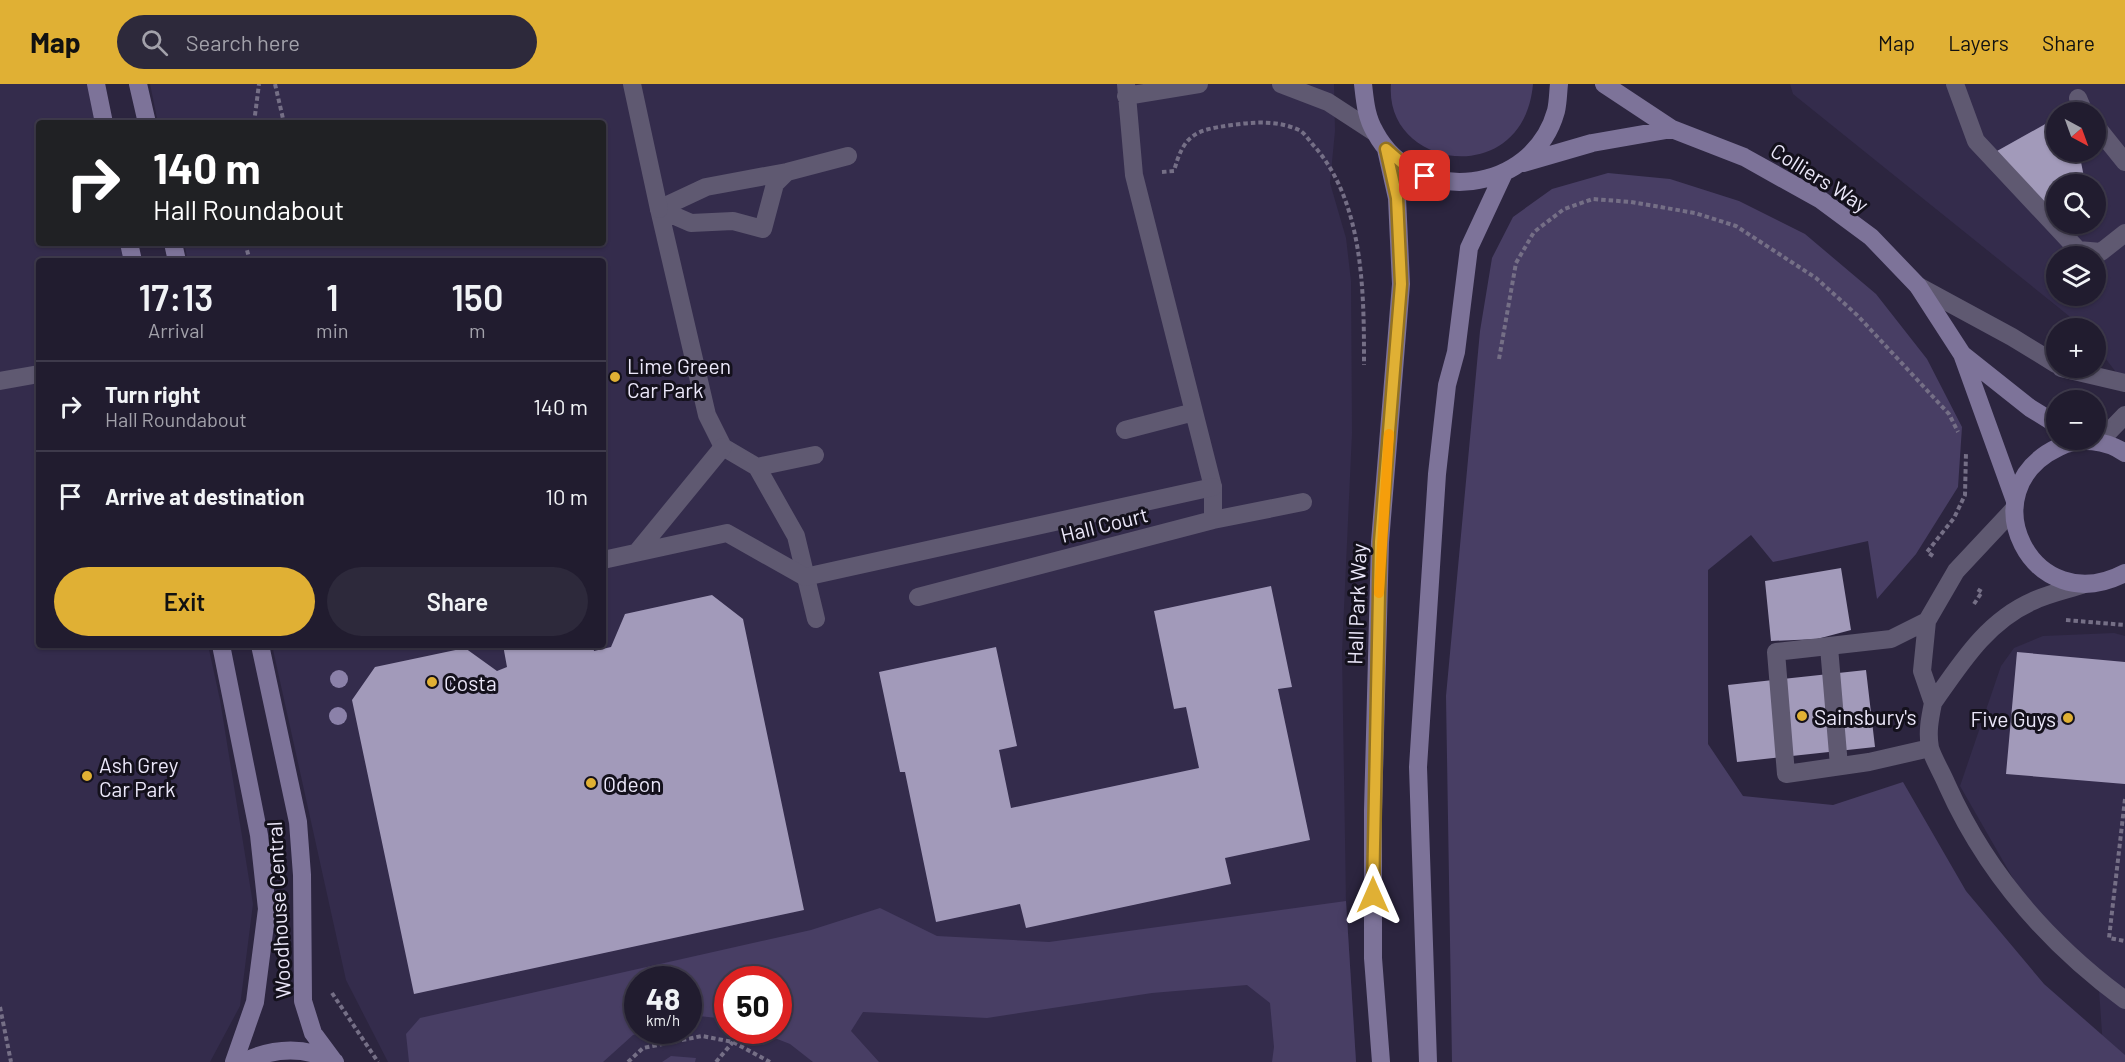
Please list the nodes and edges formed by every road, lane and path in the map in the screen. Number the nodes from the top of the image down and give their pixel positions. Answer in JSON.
{"nodes":[{"id":1,"x":96,"y":84,"type":"edge"},
{"id":2,"x":138,"y":84,"type":"edge"},
{"id":3,"x":259,"y":84,"type":"edge"},
{"id":4,"x":275,"y":84,"type":"edge"},
{"id":5,"x":632,"y":84,"type":"edge"},
{"id":6,"x":1199,"y":84,"type":"edge"},
{"id":7,"x":1281,"y":84,"type":"edge"},
{"id":8,"x":1363,"y":84,"type":"edge"},
{"id":9,"x":1559,"y":84,"type":"edge"},
{"id":10,"x":1604,"y":84,"type":"edge"},
{"id":11,"x":1955,"y":84,"type":"edge"},
{"id":12,"x":1126,"y":90,"type":"edge"},
{"id":13,"x":103,"y":120,"type":"edge"},
{"id":14,"x":146,"y":120,"type":"edge"},
{"id":15,"x":254,"y":120,"type":"edge"},
{"id":16,"x":283,"y":120,"type":"edge"},
{"id":17,"x":1672,"y":129,"type":"junction"},
{"id":18,"x":1374,"y":132,"type":"junction"},
{"id":19,"x":2106,"y":138,"type":"edge"},
{"id":20,"x":1386,"y":149,"type":"junction"},
{"id":21,"x":848,"y":156,"type":"dead end"},
{"id":22,"x":2125,"y":162,"type":"edge"},
{"id":23,"x":1522,"y":163,"type":"junction"},
{"id":24,"x":787,"y":172,"type":"junction"},
{"id":25,"x":1503,"y":175,"type":"junction"},
{"id":26,"x":1134,"y":176,"type":"junction"},
{"id":27,"x":659,"y":209,"type":"junction"},
{"id":28,"x":2125,"y":233,"type":"edge"},
{"id":29,"x":1918,"y":286,"type":"junction"},
{"id":30,"x":1962,"y":354,"type":"junction"},
{"id":31,"x":2046,"y":358,"type":"edge"},
{"id":32,"x":1499,"y":359,"type":"dead end"},
{"id":33,"x":1364,"y":373,"type":"dead end"},
{"id":34,"x":36,"y":375,"type":"edge"},
{"id":35,"x":2104,"y":378,"type":"edge"},
{"id":36,"x":0,"y":381,"type":"edge"},
{"id":37,"x":2125,"y":383,"type":"edge"},
{"id":38,"x":1194,"y":412,"type":"junction"},
{"id":39,"x":2125,"y":415,"type":"edge"},
{"id":40,"x":2046,"y":418,"type":"edge"},
{"id":41,"x":2106,"y":429,"type":"edge"},
{"id":42,"x":1125,"y":430,"type":"dead end"},
{"id":43,"x":1962,"y":439,"type":"dead end"},
{"id":44,"x":723,"y":447,"type":"junction"},
{"id":45,"x":2106,"y":447,"type":"edge"},
{"id":46,"x":1966,"y":448,"type":"dead end"},
{"id":47,"x":2054,"y":450,"type":"edge"},
{"id":48,"x":2125,"y":453,"type":"edge"},
{"id":49,"x":815,"y":455,"type":"dead end"},
{"id":50,"x":757,"y":467,"type":"junction"},
{"id":51,"x":1213,"y":487,"type":"junction"},
{"id":52,"x":1303,"y":502,"type":"dead end"},
{"id":53,"x":2015,"y":505,"type":"junction"},
{"id":54,"x":1213,"y":520,"type":"junction"},
{"id":55,"x":637,"y":552,"type":"junction"},
{"id":56,"x":606,"y":559,"type":"edge"},
{"id":57,"x":1956,"y":571,"type":"junction"},
{"id":58,"x":2125,"y":573,"type":"edge"},
{"id":59,"x":805,"y":578,"type":"junction"},
{"id":60,"x":2117,"y":584,"type":"edge"},
{"id":61,"x":2082,"y":585,"type":"junction"},
{"id":62,"x":918,"y":597,"type":"dead end"},
{"id":63,"x":816,"y":619,"type":"dead end"},
{"id":64,"x":1926,"y":621,"type":"junction"},
{"id":65,"x":2056,"y":621,"type":"dead end"},
{"id":66,"x":2125,"y":625,"type":"edge"},
{"id":67,"x":1977,"y":642,"type":"junction"},
{"id":68,"x":1829,"y":647,"type":"junction"},
{"id":69,"x":222,"y":648,"type":"edge"},
{"id":70,"x":261,"y":648,"type":"edge"},
{"id":71,"x":1933,"y":703,"type":"junction"},
{"id":72,"x":1930,"y":748,"type":"junction"},
{"id":73,"x":1839,"y":766,"type":"junction"},
{"id":74,"x":2125,"y":799,"type":"edge"},
{"id":75,"x":2125,"y":941,"type":"edge"},
{"id":76,"x":2125,"y":1000,"type":"edge"},
{"id":77,"x":0,"y":1007,"type":"edge"},
{"id":78,"x":714,"y":1038,"type":"edge"},
{"id":79,"x":731,"y":1044,"type":"edge"},
{"id":80,"x":737,"y":1044,"type":"edge"},
{"id":81,"x":334,"y":1061,"type":"edge"},
{"id":82,"x":11,"y":1062,"type":"edge"},
{"id":83,"x":234,"y":1062,"type":"edge"},
{"id":84,"x":243,"y":1062,"type":"edge"},
{"id":85,"x":628,"y":1062,"type":"edge"},
{"id":86,"x":716,"y":1062,"type":"edge"},
{"id":87,"x":770,"y":1062,"type":"edge"},
{"id":88,"x":1381,"y":1062,"type":"edge"},
{"id":89,"x":1428,"y":1062,"type":"edge"}],
"edges":[{"from":1,"to":13,"type":"street"},
{"from":2,"to":14,"type":"street"},
{"from":3,"to":15,"type":"path"},
{"from":4,"to":16,"type":"path"},
{"from":5,"to":27,"type":"street"},
{"from":6,"to":12,"type":"street"},
{"from":7,"to":18,"type":"street"},
{"from":8,"to":18,"type":"street"},
{"from":9,"to":23,"type":"street"},
{"from":10,"to":17,"type":"street","name":"Colliers Way"},
{"from":11,"to":28,"type":"street"},
{"from":12,"to":26,"type":"street"},
{"from":17,"to":23,"type":"street"},
{"from":17,"to":29,"type":"street","name":"Colliers Way"},
{"from":18,"to":20,"type":"street"},
{"from":19,"to":22,"type":"street"},
{"from":20,"to":25,"type":"street"},
{"from":20,"to":88,"type":"street","name":"Hall Park Way"},
{"from":21,"to":24,"type":"street"},
{"from":23,"to":25,"type":"street"},
{"from":24,"to":27,"type":"street"},
{"from":24,"to":27,"type":"street"},
{"from":25,"to":89,"type":"street"},
{"from":26,"to":33,"type":"path"},
{"from":26,"to":38,"type":"street"},
{"from":27,"to":44,"type":"street"},
{"from":29,"to":30,"type":"street","name":"Colliers Way"},
{"from":29,"to":31,"type":"street"},
{"from":30,"to":40,"type":"street","name":"Colliers Way"},
{"from":30,"to":53,"type":"street","name":"Colliers Way"},
{"from":32,"to":43,"type":"path"},
{"from":34,"to":36,"type":"street"},
{"from":35,"to":37,"type":"street"},
{"from":38,"to":42,"type":"street"},
{"from":38,"to":51,"type":"street"},
{"from":39,"to":41,"type":"street"},
{"from":44,"to":50,"type":"street"},
{"from":44,"to":55,"type":"street"},
{"from":45,"to":48,"type":"street"},
{"from":46,"to":57,"type":"path"},
{"from":47,"to":53,"type":"street"},
{"from":49,"to":50,"type":"street"},
{"from":50,"to":59,"type":"street"},
{"from":51,"to":54,"type":"street"},
{"from":51,"to":59,"type":"street"},
{"from":52,"to":54,"type":"street","name":"Hall Court"},
{"from":53,"to":57,"type":"street"},
{"from":53,"to":61,"type":"street","name":"Colliers Way"},
{"from":54,"to":62,"type":"street","name":"Hall Court"},
{"from":55,"to":56,"type":"street"},
{"from":55,"to":59,"type":"street"},
{"from":57,"to":64,"type":"street"},
{"from":57,"to":67,"type":"path"},
{"from":58,"to":60,"type":"street","name":"Colliers Way"},
{"from":59,"to":63,"type":"street"},
{"from":60,"to":61,"type":"street","name":"Colliers Way"},
{"from":61,"to":67,"type":"street"},
{"from":64,"to":68,"type":"street"},
{"from":64,"to":71,"type":"street"},
{"from":65,"to":66,"type":"path"},
{"from":67,"to":71,"type":"street"},
{"from":68,"to":73,"type":"street"},
{"from":68,"to":73,"type":"street"},
{"from":69,"to":83,"type":"street","name":"Woodhouse Central"},
{"from":70,"to":81,"type":"street","name":"Woodhouse Central"},
{"from":71,"to":72,"type":"street"},
{"from":72,"to":73,"type":"street"},
{"from":72,"to":76,"type":"street"},
{"from":74,"to":75,"type":"path"},
{"from":77,"to":82,"type":"path"},
{"from":78,"to":85,"type":"path"},
{"from":79,"to":86,"type":"path"},
{"from":80,"to":87,"type":"path"},
{"from":81,"to":84,"type":"street"}]}
